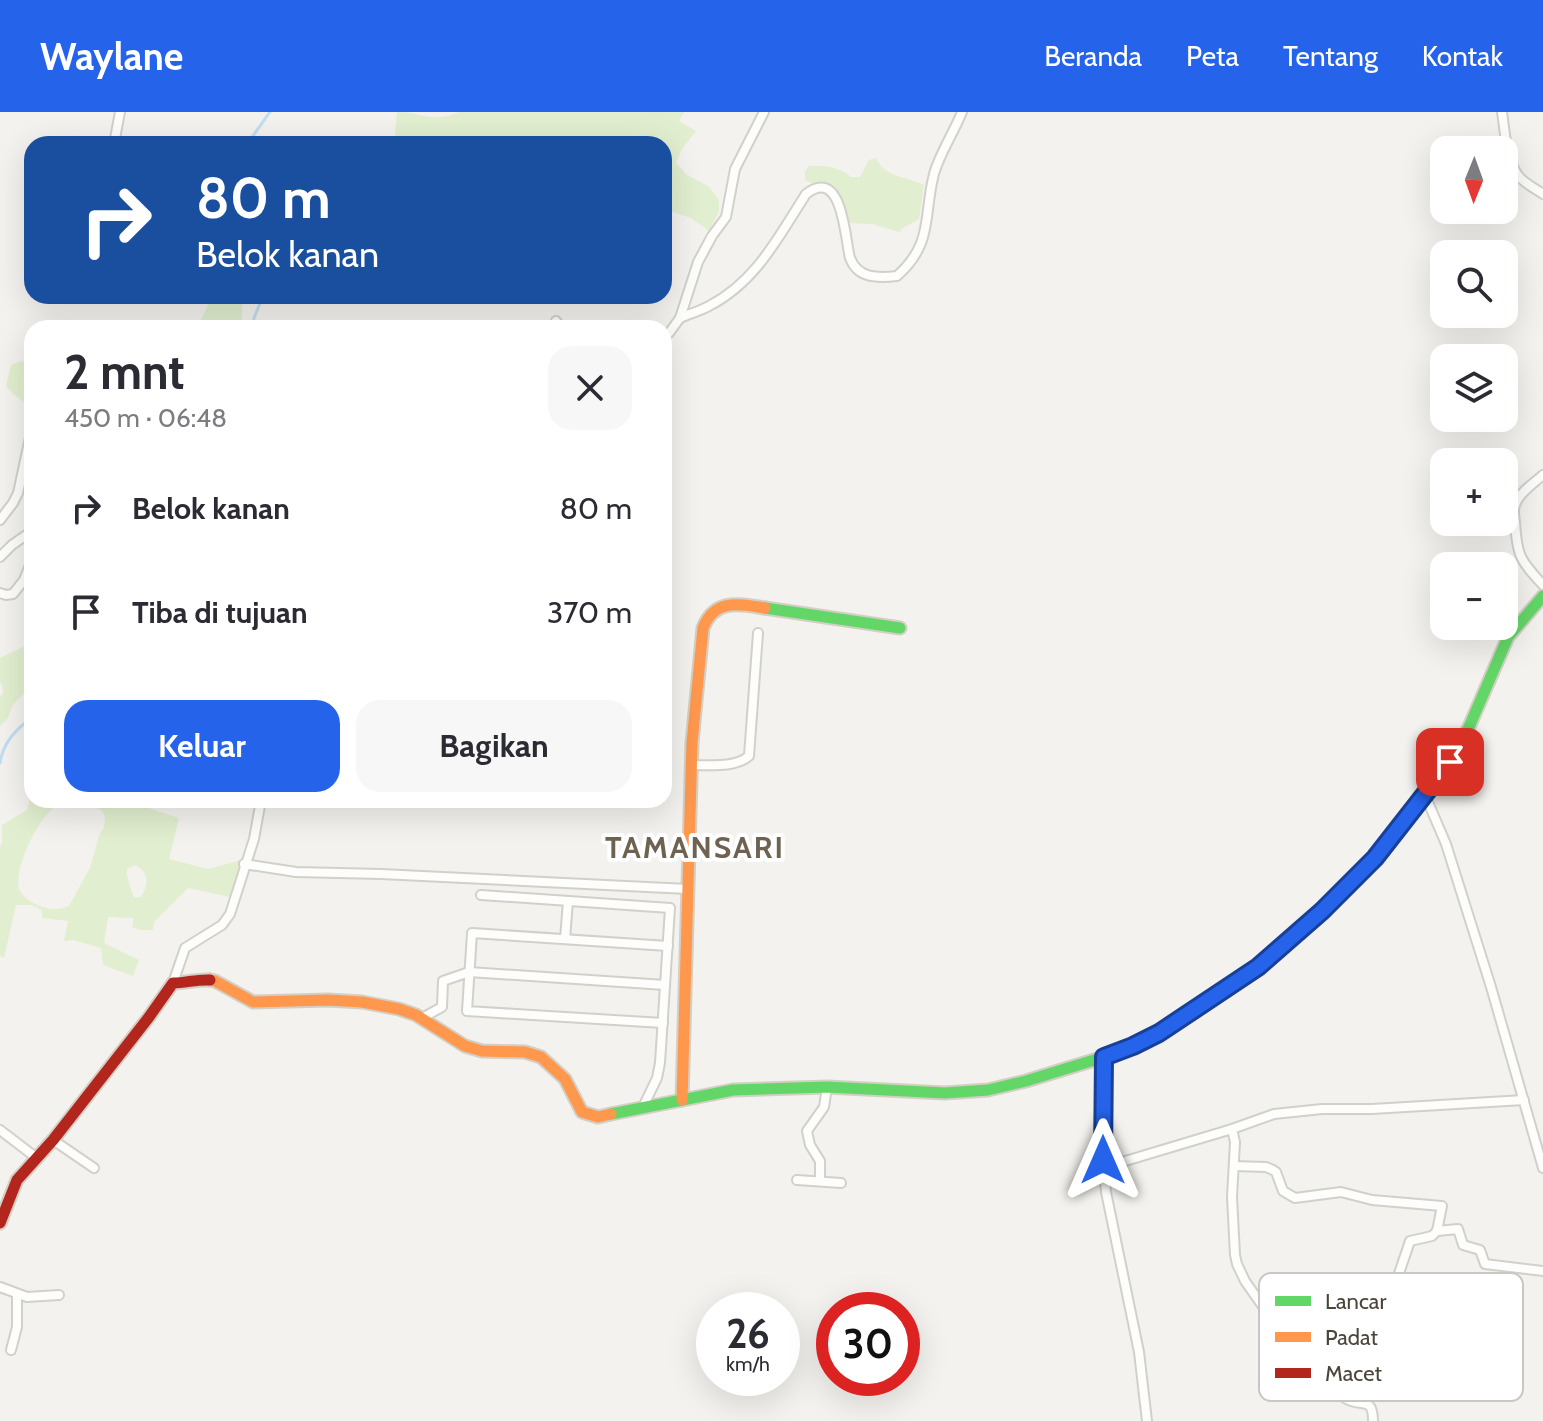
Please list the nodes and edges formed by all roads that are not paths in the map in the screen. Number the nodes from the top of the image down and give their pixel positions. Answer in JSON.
{"nodes":[{"id":1,"x":120,"y":112,"type":"edge"},
{"id":2,"x":764,"y":112,"type":"edge"},
{"id":3,"x":962,"y":112,"type":"edge"},
{"id":4,"x":1502,"y":112,"type":"edge"},
{"id":5,"x":116,"y":136,"type":"edge"},
{"id":6,"x":1543,"y":194,"type":"edge"},
{"id":7,"x":680,"y":318,"type":"junction"},
{"id":8,"x":672,"y":329,"type":"edge"},
{"id":9,"x":24,"y":465,"type":"edge"},
{"id":10,"x":1543,"y":475,"type":"edge"},
{"id":11,"x":0,"y":520,"type":"edge"},
{"id":12,"x":24,"y":537,"type":"edge"},
{"id":13,"x":0,"y":557,"type":"edge"},
{"id":14,"x":24,"y":580,"type":"edge"},
{"id":15,"x":1543,"y":585,"type":"edge"},
{"id":16,"x":0,"y":593,"type":"edge"},
{"id":17,"x":1543,"y":596,"type":"edge"},
{"id":18,"x":900,"y":628,"type":"dead end"},
{"id":19,"x":758,"y":633,"type":"dead end"},
{"id":20,"x":692,"y":765,"type":"junction"},
{"id":21,"x":1425,"y":795,"type":"junction"},
{"id":22,"x":260,"y":808,"type":"edge"},
{"id":23,"x":244,"y":864,"type":"junction"},
{"id":24,"x":688,"y":889,"type":"junction"},
{"id":25,"x":481,"y":895,"type":"dead end"},
{"id":26,"x":568,"y":901,"type":"junction"},
{"id":27,"x":565,"y":939,"type":"junction"},
{"id":28,"x":668,"y":946,"type":"junction"},
{"id":29,"x":469,"y":972,"type":"junction"},
{"id":30,"x":173,"y":983,"type":"junction"},
{"id":31,"x":665,"y":985,"type":"junction"},
{"id":32,"x":422,"y":1018,"type":"junction"},
{"id":33,"x":663,"y":1023,"type":"junction"},
{"id":34,"x":1104,"y":1057,"type":"junction"},
{"id":35,"x":827,"y":1087,"type":"junction"},
{"id":36,"x":682,"y":1100,"type":"junction"},
{"id":37,"x":1524,"y":1100,"type":"junction"},
{"id":38,"x":642,"y":1109,"type":"junction"},
{"id":39,"x":1232,"y":1129,"type":"junction"},
{"id":40,"x":0,"y":1130,"type":"edge"},
{"id":41,"x":53,"y":1140,"type":"junction"},
{"id":42,"x":38,"y":1159,"type":"junction"},
{"id":43,"x":1103,"y":1160,"type":"junction"},
{"id":44,"x":1234,"y":1166,"type":"junction"},
{"id":45,"x":94,"y":1168,"type":"dead end"},
{"id":46,"x":1543,"y":1168,"type":"edge"},
{"id":47,"x":797,"y":1180,"type":"dead end"},
{"id":48,"x":820,"y":1181,"type":"junction"},
{"id":49,"x":841,"y":1183,"type":"dead end"},
{"id":50,"x":0,"y":1223,"type":"edge"},
{"id":51,"x":1437,"y":1231,"type":"junction"},
{"id":52,"x":1543,"y":1271,"type":"edge"},
{"id":53,"x":1399,"y":1273,"type":"edge"},
{"id":54,"x":0,"y":1287,"type":"edge"},
{"id":55,"x":17,"y":1294,"type":"junction"},
{"id":56,"x":59,"y":1295,"type":"dead end"},
{"id":57,"x":1259,"y":1301,"type":"edge"},
{"id":58,"x":11,"y":1350,"type":"dead end"},
{"id":59,"x":1350,"y":1401,"type":"edge"},
{"id":60,"x":1147,"y":1421,"type":"edge"},
{"id":61,"x":1373,"y":1421,"type":"edge"}],
"edges":[{"from":1,"to":5,"type":"street"},
{"from":2,"to":7,"type":"street"},
{"from":3,"to":7,"type":"street"},
{"from":4,"to":6,"type":"street"},
{"from":7,"to":8,"type":"street"},
{"from":9,"to":11,"type":"street"},
{"from":10,"to":15,"type":"street"},
{"from":12,"to":13,"type":"street"},
{"from":14,"to":16,"type":"street"},
{"from":17,"to":21,"type":"main road"},
{"from":18,"to":20,"type":"main road"},
{"from":19,"to":20,"type":"street"},
{"from":20,"to":24,"type":"main road"},
{"from":21,"to":34,"type":"main road"},
{"from":21,"to":37,"type":"street"},
{"from":22,"to":23,"type":"street"},
{"from":23,"to":24,"type":"street"},
{"from":23,"to":30,"type":"street"},
{"from":24,"to":36,"type":"main road"},
{"from":25,"to":26,"type":"street"},
{"from":26,"to":27,"type":"street"},
{"from":26,"to":28,"type":"street"},
{"from":27,"to":28,"type":"street"},
{"from":27,"to":29,"type":"street"},
{"from":28,"to":31,"type":"street"},
{"from":29,"to":31,"type":"street"},
{"from":29,"to":32,"type":"street"},
{"from":29,"to":33,"type":"street"},
{"from":30,"to":32,"type":"main road"},
{"from":30,"to":41,"type":"main road"},
{"from":31,"to":33,"type":"street"},
{"from":32,"to":38,"type":"main road"},
{"from":33,"to":38,"type":"street"},
{"from":34,"to":35,"type":"main road"},
{"from":34,"to":43,"type":"street"},
{"from":35,"to":36,"type":"main road"},
{"from":35,"to":48,"type":"street"},
{"from":36,"to":38,"type":"main road"},
{"from":37,"to":39,"type":"street"},
{"from":37,"to":46,"type":"street"},
{"from":39,"to":43,"type":"street"},
{"from":39,"to":44,"type":"street"},
{"from":40,"to":42,"type":"street"},
{"from":41,"to":42,"type":"main road"},
{"from":41,"to":45,"type":"street"},
{"from":42,"to":50,"type":"main road"},
{"from":43,"to":60,"type":"street"},
{"from":44,"to":51,"type":"street"},
{"from":44,"to":57,"type":"street"},
{"from":47,"to":48,"type":"street"},
{"from":48,"to":49,"type":"street"},
{"from":51,"to":52,"type":"street"},
{"from":51,"to":53,"type":"street"},
{"from":54,"to":55,"type":"street"},
{"from":55,"to":56,"type":"street"},
{"from":55,"to":58,"type":"street"},
{"from":59,"to":61,"type":"street"}]}
